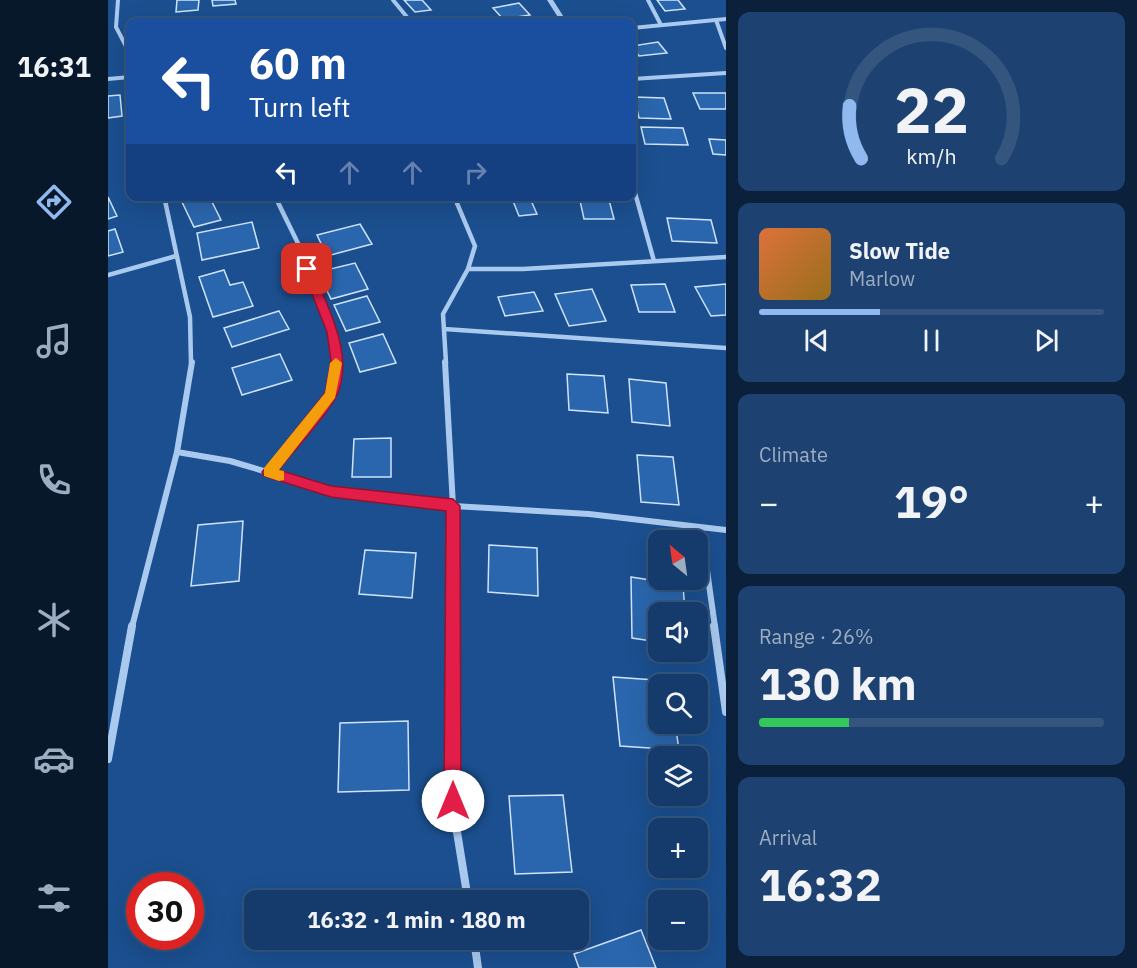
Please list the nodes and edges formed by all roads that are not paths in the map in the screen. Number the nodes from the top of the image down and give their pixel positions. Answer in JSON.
{"nodes":[{"id":1,"x":118,"y":0,"type":"edge"},
{"id":2,"x":393,"y":0,"type":"edge"},
{"id":3,"x":550,"y":0,"type":"edge"},
{"id":4,"x":648,"y":0,"type":"edge"},
{"id":5,"x":408,"y":18,"type":"edge"},
{"id":6,"x":561,"y":18,"type":"edge"},
{"id":7,"x":726,"y":19,"type":"edge"},
{"id":8,"x":716,"y":20,"type":"junction"},
{"id":9,"x":661,"y":25,"type":"junction"},
{"id":10,"x":636,"y":28,"type":"edge"},
{"id":11,"x":126,"y":46,"type":"edge"},
{"id":12,"x":726,"y":48,"type":"edge"},
{"id":13,"x":726,"y":73,"type":"edge"},
{"id":14,"x":126,"y":78,"type":"edge"},
{"id":15,"x":108,"y":79,"type":"edge"},
{"id":16,"x":636,"y":79,"type":"edge"},
{"id":17,"x":636,"y":196,"type":"edge"},
{"id":18,"x":165,"y":201,"type":"edge"},
{"id":19,"x":277,"y":201,"type":"edge"},
{"id":20,"x":456,"y":201,"type":"edge"},
{"id":21,"x":176,"y":256,"type":"junction"},
{"id":22,"x":726,"y":257,"type":"edge"},
{"id":23,"x":654,"y":261,"type":"junction"},
{"id":24,"x":468,"y":269,"type":"junction"},
{"id":25,"x":108,"y":274,"type":"edge"},
{"id":26,"x":444,"y":329,"type":"junction"},
{"id":27,"x":726,"y":348,"type":"edge"},
{"id":28,"x":177,"y":452,"type":"junction"},
{"id":29,"x":269,"y":472,"type":"junction"},
{"id":30,"x":453,"y":506,"type":"junction"},
{"id":31,"x":701,"y":528,"type":"junction"},
{"id":32,"x":726,"y":530,"type":"edge"},
{"id":33,"x":726,"y":712,"type":"edge"},
{"id":34,"x":108,"y":759,"type":"edge"},
{"id":35,"x":466,"y":890,"type":"edge"},
{"id":36,"x":476,"y":950,"type":"edge"},
{"id":37,"x":478,"y":968,"type":"edge"}],
"edges":[{"from":1,"to":11,"type":"street"},
{"from":2,"to":5,"type":"street"},
{"from":3,"to":6,"type":"street"},
{"from":4,"to":9,"type":"street"},
{"from":7,"to":8,"type":"street"},
{"from":8,"to":9,"type":"street"},
{"from":8,"to":12,"type":"street"},
{"from":9,"to":10,"type":"street"},
{"from":13,"to":16,"type":"street"},
{"from":14,"to":15,"type":"street"},
{"from":17,"to":23,"type":"street"},
{"from":18,"to":21,"type":"street"},
{"from":19,"to":29,"type":"street"},
{"from":20,"to":24,"type":"street"},
{"from":21,"to":25,"type":"street"},
{"from":21,"to":28,"type":"street"},
{"from":22,"to":23,"type":"street"},
{"from":23,"to":24,"type":"street"},
{"from":24,"to":26,"type":"street"},
{"from":26,"to":27,"type":"street"},
{"from":26,"to":30,"type":"street"},
{"from":28,"to":29,"type":"street"},
{"from":28,"to":34,"type":"street"},
{"from":29,"to":30,"type":"street"},
{"from":30,"to":31,"type":"street"},
{"from":30,"to":35,"type":"street"},
{"from":31,"to":32,"type":"street"},
{"from":31,"to":33,"type":"street"},
{"from":36,"to":37,"type":"street"}]}
